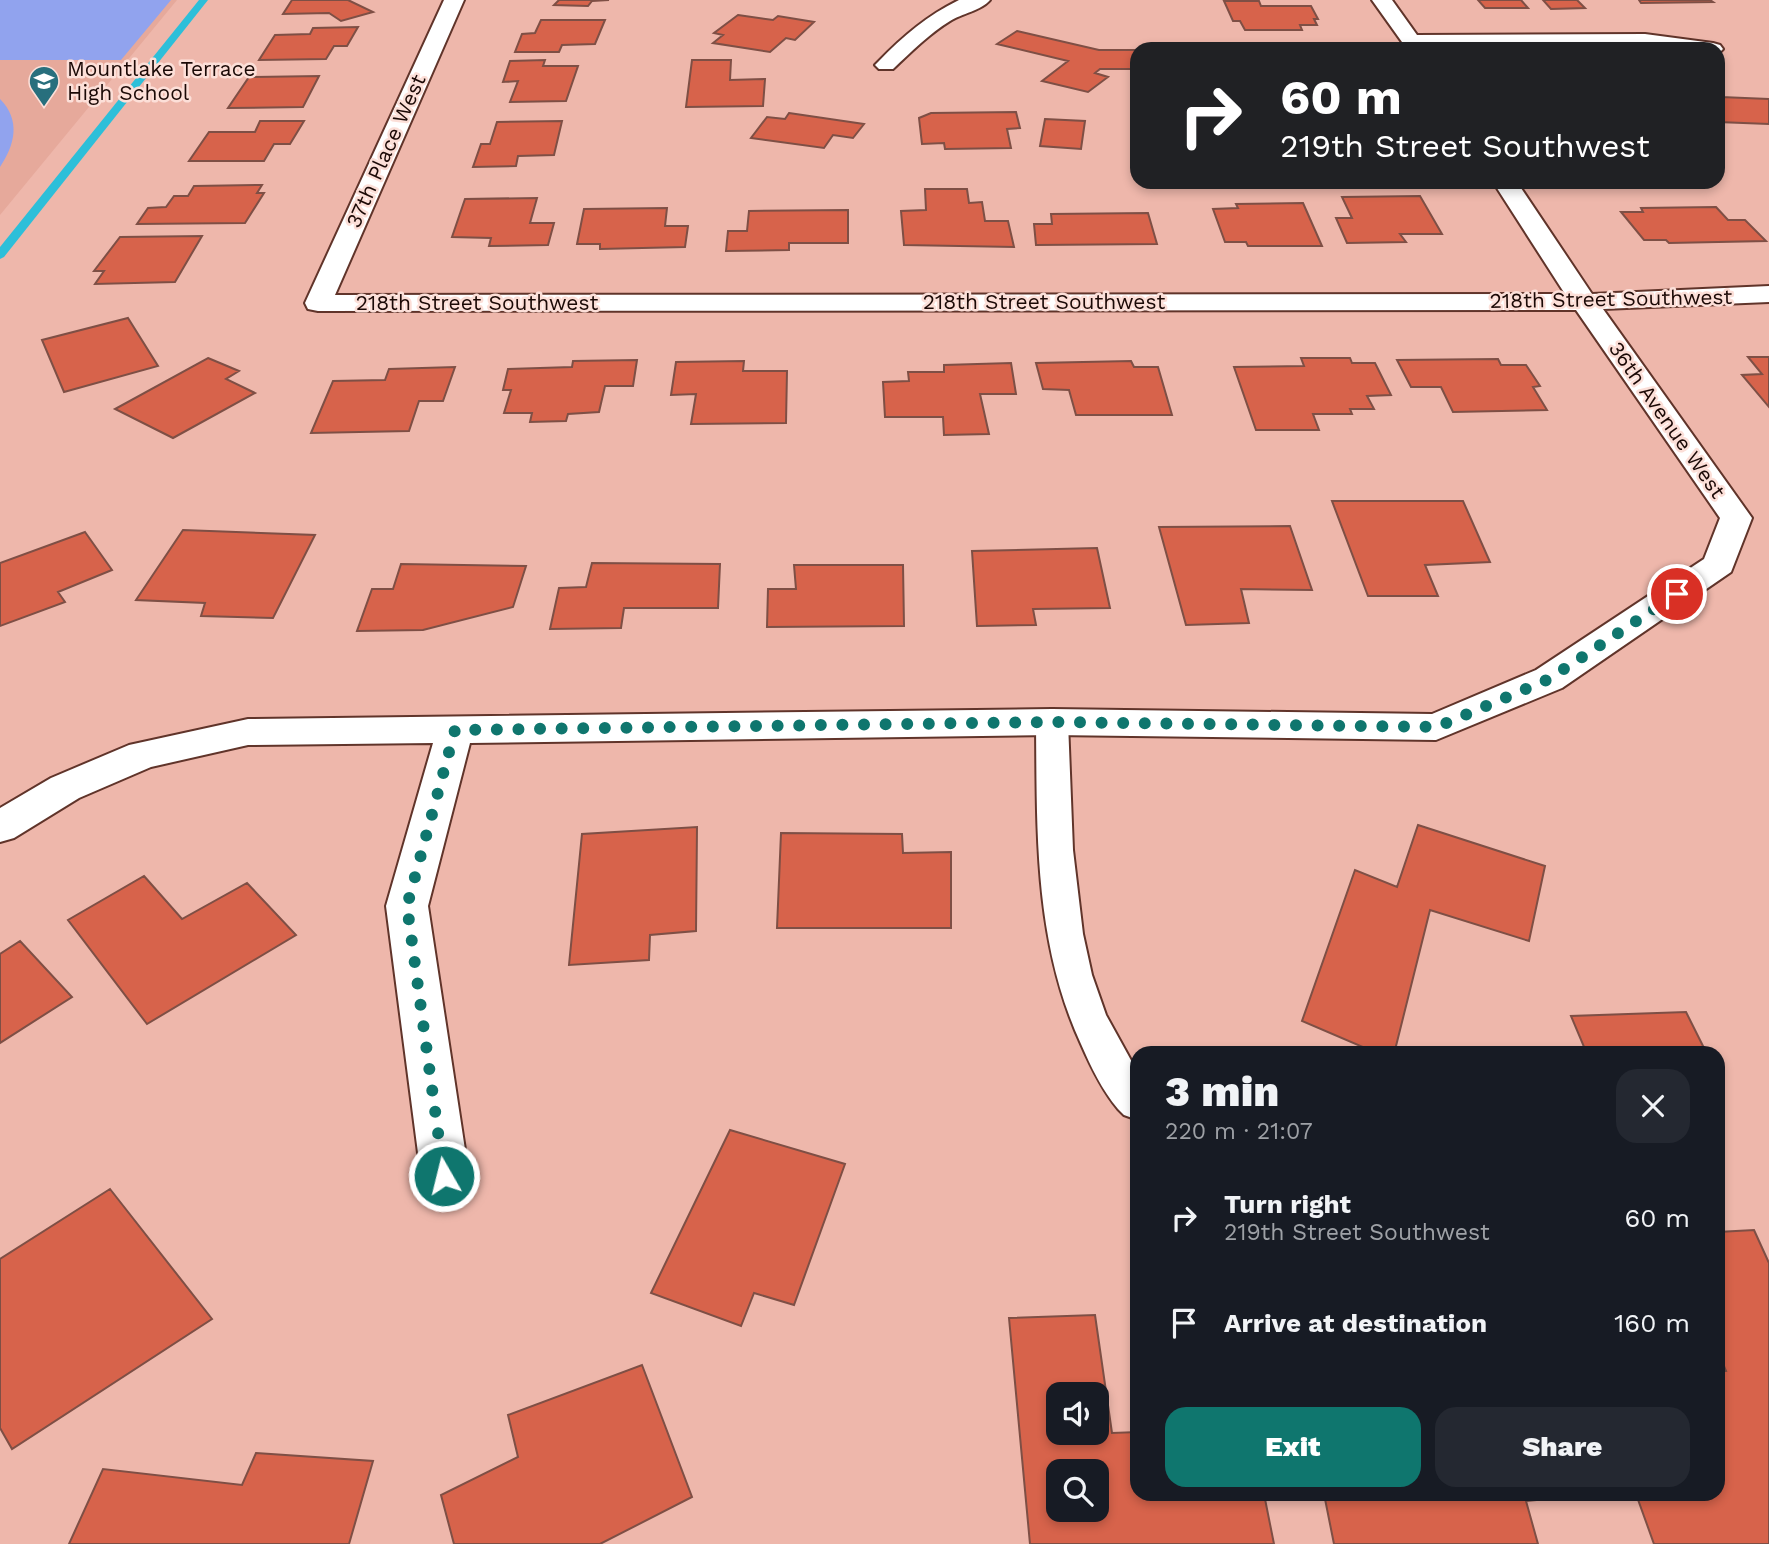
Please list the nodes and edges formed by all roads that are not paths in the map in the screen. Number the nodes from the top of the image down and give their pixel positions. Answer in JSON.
{"nodes":[{"id":1,"x":454,"y":0,"type":"edge"},
{"id":2,"x":981,"y":0,"type":"edge"},
{"id":3,"x":1382,"y":0,"type":"edge"},
{"id":4,"x":1413,"y":42,"type":"edge"},
{"id":5,"x":1554,"y":42,"type":"edge"},
{"id":6,"x":1661,"y":42,"type":"edge"},
{"id":7,"x":886,"y":65,"type":"dead end"},
{"id":8,"x":1510,"y":189,"type":"edge"},
{"id":9,"x":1769,"y":294,"type":"edge"},
{"id":10,"x":1584,"y":302,"type":"junction"},
{"id":11,"x":318,"y":303,"type":"joint"},
{"id":12,"x":1052,"y":722,"type":"junction"},
{"id":13,"x":455,"y":730,"type":"junction"},
{"id":14,"x":0,"y":827,"type":"edge"},
{"id":15,"x":1130,"y":1095,"type":"edge"},
{"id":16,"x":444,"y":1176,"type":"dead end"}],
"edges":[{"from":1,"to":11,"type":"street","name":"37th Place West"},
{"from":2,"to":7,"type":"street"},
{"from":3,"to":4,"type":"street"},
{"from":5,"to":6,"type":"street"},
{"from":8,"to":10,"type":"street","name":"36th Avenue West"},
{"from":9,"to":10,"type":"street","name":"218th Street Southwest"},
{"from":10,"to":11,"type":"street","name":"218th Street Southwest"},
{"from":10,"to":12,"type":"street","name":"36th Avenue West"},
{"from":12,"to":13,"type":"street"},
{"from":12,"to":15,"type":"lane"},
{"from":13,"to":14,"type":"street"},
{"from":13,"to":16,"type":"street"}]}
